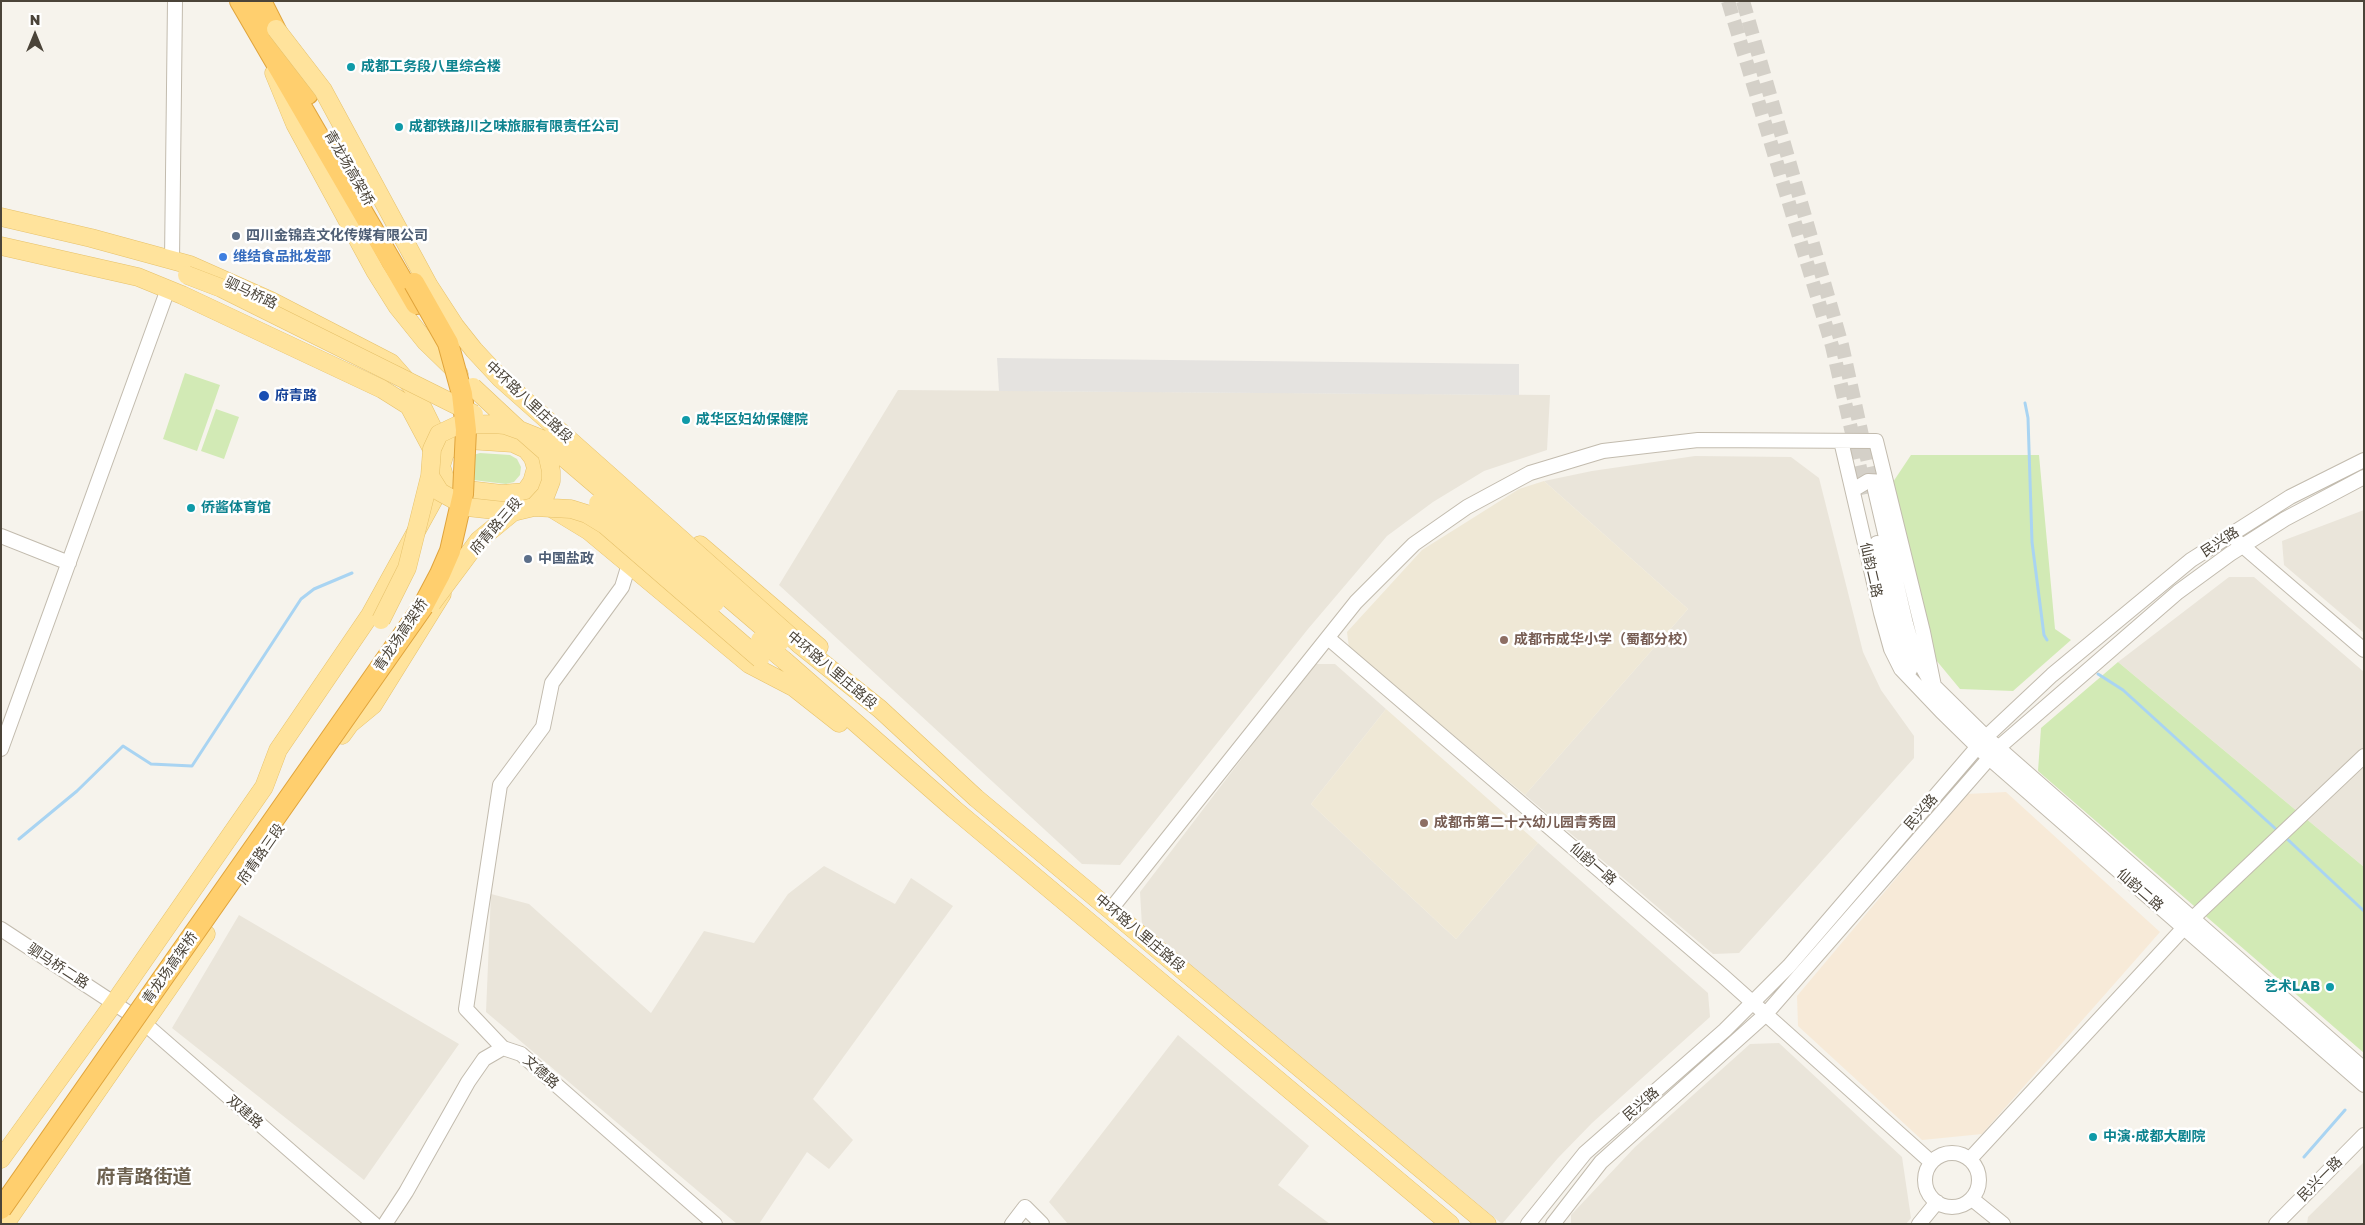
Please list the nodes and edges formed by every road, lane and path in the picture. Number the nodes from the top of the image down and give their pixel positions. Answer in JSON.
{"nodes":[{"id":1,"x":175,"y":1,"type":"edge"},
{"id":2,"x":240,"y":1,"type":"edge"},
{"id":3,"x":261,"y":1,"type":"edge"},
{"id":4,"x":269,"y":34,"type":"junction"},
{"id":5,"x":1,"y":218,"type":"edge"},
{"id":6,"x":1,"y":246,"type":"edge"},
{"id":7,"x":145,"y":254,"type":"junction"},
{"id":8,"x":172,"y":260,"type":"junction"},
{"id":9,"x":179,"y":283,"type":"junction"},
{"id":10,"x":494,"y":424,"type":"junction"},
{"id":11,"x":520,"y":437,"type":"junction"},
{"id":12,"x":1841,"y":441,"type":"junction"},
{"id":13,"x":2364,"y":460,"type":"edge"},
{"id":14,"x":439,"y":464,"type":"junction"},
{"id":15,"x":2364,"y":477,"type":"edge"},
{"id":16,"x":1886,"y":482,"type":"junction"},
{"id":17,"x":1864,"y":491,"type":"junction"},
{"id":18,"x":530,"y":500,"type":"junction"},
{"id":19,"x":513,"y":512,"type":"junction"},
{"id":20,"x":2230,"y":535,"type":"junction"},
{"id":21,"x":1,"y":536,"type":"edge"},
{"id":22,"x":2243,"y":546,"type":"junction"},
{"id":23,"x":69,"y":563,"type":"junction"},
{"id":24,"x":629,"y":564,"type":"junction"},
{"id":25,"x":1328,"y":638,"type":"junction"},
{"id":26,"x":2364,"y":650,"type":"edge"},
{"id":27,"x":792,"y":652,"type":"junction"},
{"id":28,"x":1927,"y":688,"type":"junction"},
{"id":29,"x":797,"y":689,"type":"junction"},
{"id":30,"x":880,"y":709,"type":"junction"},
{"id":31,"x":350,"y":724,"type":"junction"},
{"id":32,"x":1981,"y":741,"type":"junction"},
{"id":33,"x":1,"y":749,"type":"edge"},
{"id":34,"x":1994,"y":753,"type":"junction"},
{"id":35,"x":2364,"y":756,"type":"edge"},
{"id":36,"x":264,"y":788,"type":"junction"},
{"id":37,"x":976,"y":798,"type":"junction"},
{"id":38,"x":954,"y":809,"type":"junction"},
{"id":39,"x":1111,"y":909,"type":"junction"},
{"id":40,"x":2188,"y":923,"type":"junction"},
{"id":41,"x":1,"y":929,"type":"edge"},
{"id":42,"x":114,"y":1003,"type":"junction"},
{"id":43,"x":1752,"y":1003,"type":"junction"},
{"id":44,"x":1765,"y":1015,"type":"junction"},
{"id":45,"x":144,"y":1023,"type":"junction"},
{"id":46,"x":503,"y":1048,"type":"junction"},
{"id":47,"x":2364,"y":1069,"type":"edge"},
{"id":48,"x":2364,"y":1084,"type":"edge"},
{"id":49,"x":2364,"y":1135,"type":"edge"},
{"id":50,"x":1,"y":1159,"type":"edge"},
{"id":51,"x":1970,"y":1159,"type":"junction"},
{"id":52,"x":1931,"y":1162,"type":"junction"},
{"id":53,"x":1,"y":1192,"type":"edge"},
{"id":54,"x":1972,"y":1199,"type":"junction"},
{"id":55,"x":1937,"y":1202,"type":"junction"},
{"id":56,"x":1,"y":1209,"type":"edge"},
{"id":57,"x":5,"y":1224,"type":"edge"},
{"id":58,"x":374,"y":1224,"type":"edge"},
{"id":59,"x":385,"y":1224,"type":"edge"},
{"id":60,"x":715,"y":1224,"type":"edge"},
{"id":61,"x":1012,"y":1224,"type":"edge"},
{"id":62,"x":1042,"y":1224,"type":"edge"},
{"id":63,"x":1450,"y":1224,"type":"edge"},
{"id":64,"x":1487,"y":1224,"type":"edge"},
{"id":65,"x":1528,"y":1224,"type":"edge"},
{"id":66,"x":1553,"y":1224,"type":"edge"},
{"id":67,"x":1919,"y":1224,"type":"edge"},
{"id":68,"x":2003,"y":1224,"type":"edge"},
{"id":69,"x":2276,"y":1224,"type":"edge"}],
"edges":[{"from":1,"to":8,"type":"street"},
{"from":2,"to":4,"type":"highway","name":"青龙场高架桥"},
{"from":3,"to":4,"type":"highway","name":"青龙场高架桥"},
{"from":4,"to":27,"type":"main road","name":"中环路八里庄路段","bridge":true},
{"from":4,"to":27,"type":"main road","name":"中环路八里庄路段","bridge":true},
{"from":4,"to":53,"type":"highway","name":"青龙场高架桥","bridge":true},
{"from":4,"to":56,"type":"highway","name":"青龙场高架桥","bridge":true},
{"from":5,"to":7,"type":"main road","name":"驷马桥路"},
{"from":6,"to":9,"type":"main road"},
{"from":7,"to":8,"type":"main road","name":"驷马桥路"},
{"from":7,"to":9,"type":"main road"},
{"from":8,"to":14,"type":"main road","name":"驷马桥路"},
{"from":9,"to":10,"type":"main road","bridge":true},
{"from":9,"to":14,"type":"main road"},
{"from":9,"to":23,"type":"street"},
{"from":10,"to":11,"type":"main road","bridge":true},
{"from":10,"to":14,"type":"main road","bridge":true},
{"from":11,"to":14,"type":"main road"},
{"from":11,"to":18,"type":"main road","name":"府青路三段","bridge":true},
{"from":11,"to":27,"type":"main road","bridge":true},
{"from":11,"to":30,"type":"main road"},
{"from":12,"to":16,"type":"street"},
{"from":12,"to":17,"type":"street","name":"仙韵二路"},
{"from":12,"to":25,"type":"street"},
{"from":13,"to":20,"type":"street","name":"民兴路"},
{"from":14,"to":18,"type":"main road"},
{"from":14,"to":19,"type":"main road","bridge":true},
{"from":14,"to":36,"type":"main road"},
{"from":14,"to":36,"type":"main road","bridge":true},
{"from":15,"to":22,"type":"street","name":"民兴路"},
{"from":16,"to":17,"type":"street"},
{"from":16,"to":28,"type":"street"},
{"from":17,"to":28,"type":"street","name":"仙韵二路"},
{"from":17,"to":28,"type":"street","name":"仙韵二路"},
{"from":18,"to":19,"type":"main road","bridge":true},
{"from":18,"to":24,"type":"main road"},
{"from":18,"to":29,"type":"main road","bridge":true},
{"from":18,"to":31,"type":"main road","name":"府青路三段"},
{"from":19,"to":31,"type":"main road","bridge":true},
{"from":20,"to":22,"type":"street"},
{"from":20,"to":32,"type":"street","name":"民兴路"},
{"from":21,"to":23,"type":"street"},
{"from":22,"to":26,"type":"street"},
{"from":22,"to":34,"type":"street","name":"民兴路"},
{"from":23,"to":33,"type":"street"},
{"from":24,"to":29,"type":"main road"},
{"from":24,"to":46,"type":"street"},
{"from":25,"to":39,"type":"street"},
{"from":25,"to":43,"type":"street","name":"仙韵一路"},
{"from":27,"to":30,"type":"main road","name":"中环路八里庄路段"},
{"from":27,"to":37,"type":"main road"},
{"from":27,"to":38,"type":"main road","name":"中环路八里庄路段"},
{"from":28,"to":32,"type":"street","name":"仙韵二路"},
{"from":29,"to":38,"type":"main road"},
{"from":30,"to":37,"type":"main road","name":"中环路八里庄路段"},
{"from":31,"to":45,"type":"main road","name":"府青路三段"},
{"from":32,"to":34,"type":"street","name":"仙韵二路"},
{"from":32,"to":43,"type":"street","name":"民兴路"},
{"from":34,"to":40,"type":"street","name":"仙韵二路"},
{"from":34,"to":44,"type":"street","name":"民兴路"},
{"from":35,"to":40,"type":"street"},
{"from":36,"to":42,"type":"main road"},
{"from":37,"to":39,"type":"main road","name":"中环路八里庄路段"},
{"from":38,"to":63,"type":"main road","name":"中环路八里庄路段"},
{"from":39,"to":64,"type":"main road","name":"中环路八里庄路段"},
{"from":40,"to":47,"type":"street","name":"仙韵二路"},
{"from":40,"to":48,"type":"street","name":"仙韵二路"},
{"from":40,"to":51,"type":"street"},
{"from":41,"to":42,"type":"street","name":"驷马桥二路"},
{"from":42,"to":45,"type":"street","name":"双建路"},
{"from":42,"to":50,"type":"main road"},
{"from":43,"to":44,"type":"street","name":"仙韵一路"},
{"from":43,"to":65,"type":"street","name":"民兴路"},
{"from":44,"to":52,"type":"street","name":"仙韵一路"},
{"from":44,"to":66,"type":"street","name":"民兴路"},
{"from":45,"to":57,"type":"main road","name":"府青路三段"},
{"from":45,"to":58,"type":"street","name":"双建路"},
{"from":46,"to":59,"type":"street"},
{"from":46,"to":60,"type":"street","name":"文德路"},
{"from":49,"to":69,"type":"street","name":"民兴一路"},
{"from":51,"to":52,"type":"street"},
{"from":51,"to":54,"type":"street"},
{"from":52,"to":55,"type":"street"},
{"from":54,"to":55,"type":"street"},
{"from":54,"to":68,"type":"street"},
{"from":55,"to":67,"type":"street"},
{"from":61,"to":62,"type":"street"}]}
